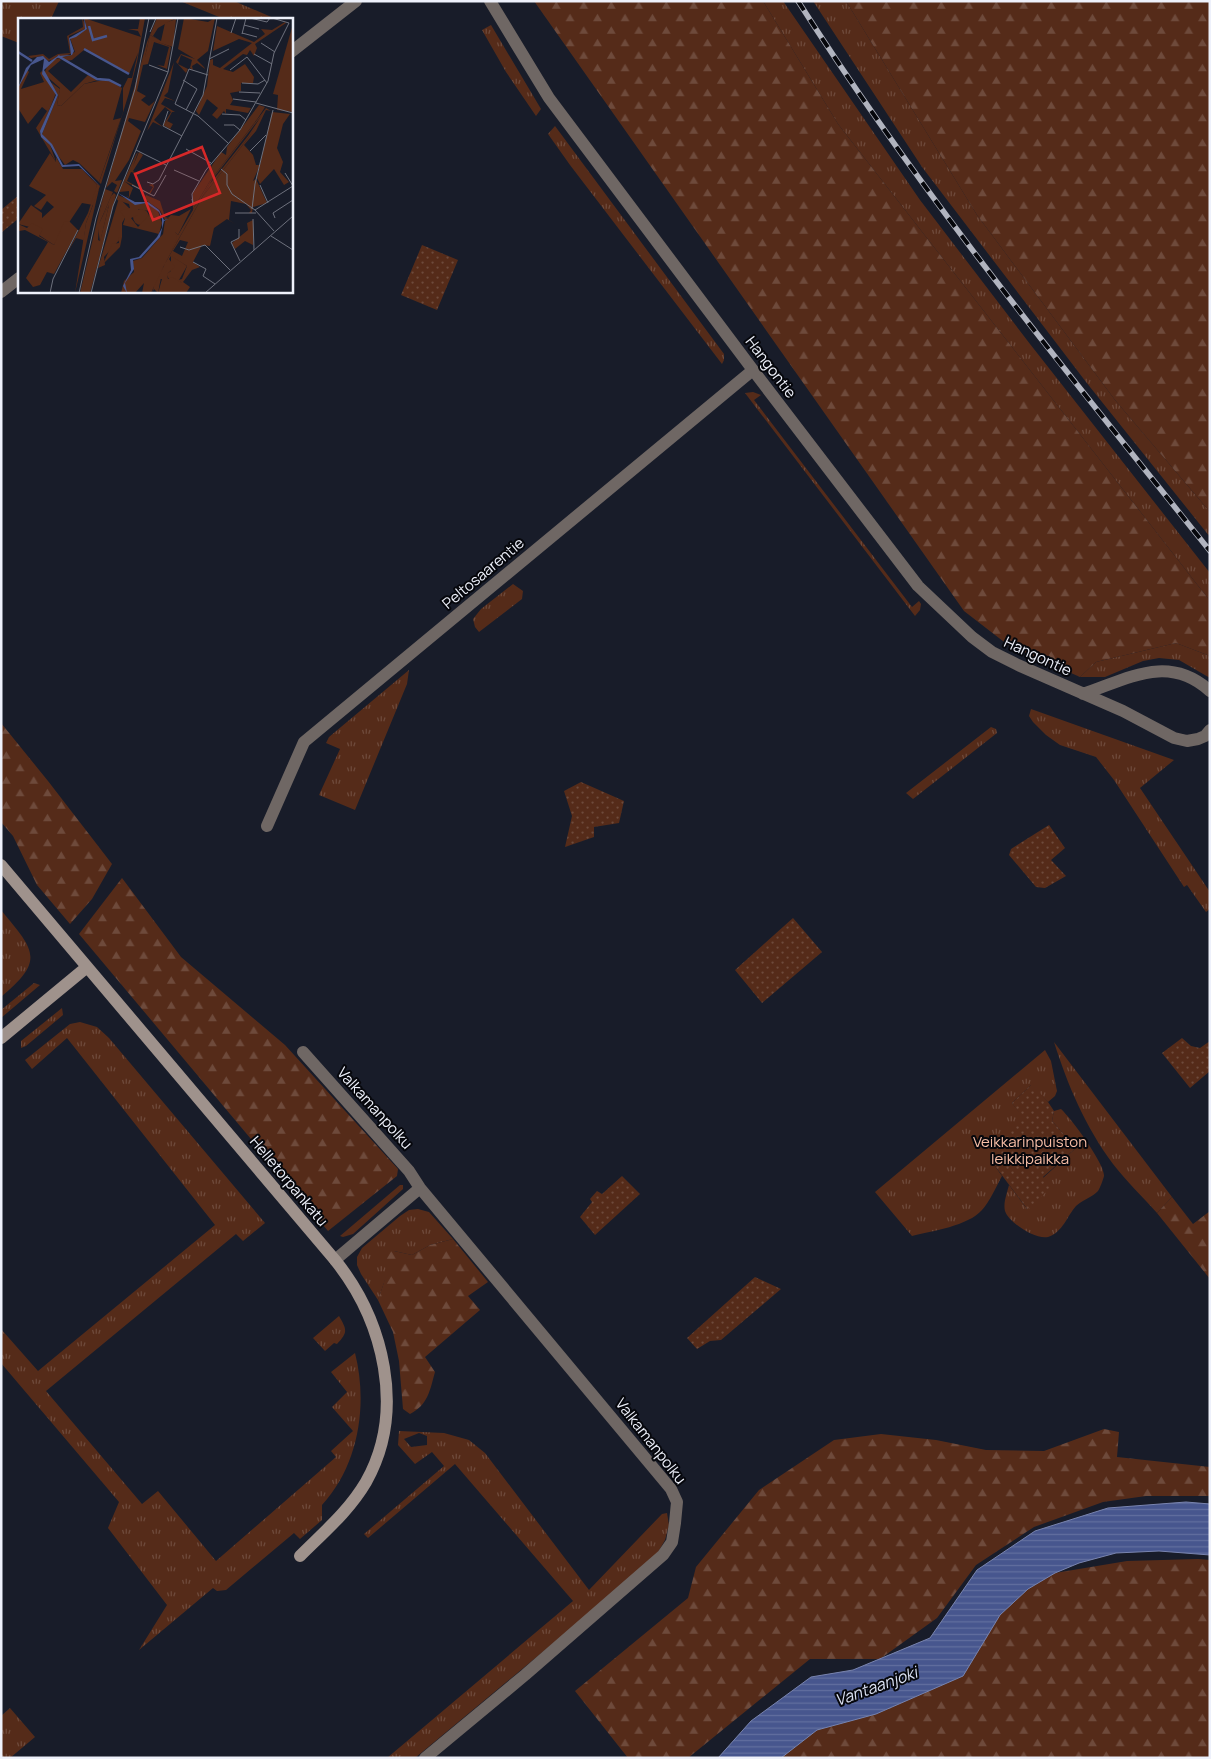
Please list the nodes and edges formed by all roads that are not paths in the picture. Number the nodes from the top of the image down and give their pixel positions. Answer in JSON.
{"nodes":[{"id":1,"x":356,"y":1,"type":"edge"},
{"id":2,"x":490,"y":1,"type":"edge"},
{"id":3,"x":292,"y":51,"type":"edge"},
{"id":4,"x":18,"y":279,"type":"edge"},
{"id":5,"x":1,"y":292,"type":"edge"},
{"id":6,"x":753,"y":370,"type":"junction"},
{"id":7,"x":1210,"y":691,"type":"edge"},
{"id":8,"x":1082,"y":694,"type":"junction"},
{"id":9,"x":1210,"y":730,"type":"edge"},
{"id":10,"x":267,"y":826,"type":"dead end"},
{"id":11,"x":1,"y":865,"type":"edge"},
{"id":12,"x":87,"y":967,"type":"junction"},
{"id":13,"x":1,"y":1038,"type":"edge"},
{"id":14,"x":303,"y":1052,"type":"dead end"},
{"id":15,"x":420,"y":1188,"type":"junction"},
{"id":16,"x":335,"y":1260,"type":"junction"},
{"id":17,"x":300,"y":1556,"type":"dead end"},
{"id":18,"x":425,"y":1758,"type":"edge"}],
"edges":[{"from":1,"to":3,"type":"street"},
{"from":2,"to":6,"type":"street","name":"Hangontie"},
{"from":4,"to":5,"type":"street"},
{"from":6,"to":8,"type":"street","name":"Hangontie"},
{"from":6,"to":10,"type":"street","name":"Peltosaarentie"},
{"from":7,"to":8,"type":"street","name":"Hangontie"},
{"from":8,"to":9,"type":"street","name":"Hangontie"},
{"from":11,"to":12,"type":"street","name":"Helletorpankatu"},
{"from":12,"to":13,"type":"street"},
{"from":12,"to":16,"type":"street","name":"Helletorpankatu"},
{"from":14,"to":15,"type":"street","name":"Valkamanpolku"},
{"from":15,"to":16,"type":"street"},
{"from":15,"to":18,"type":"street","name":"Valkamanpolku"},
{"from":16,"to":17,"type":"street","name":"Helletorpankatu"}]}
